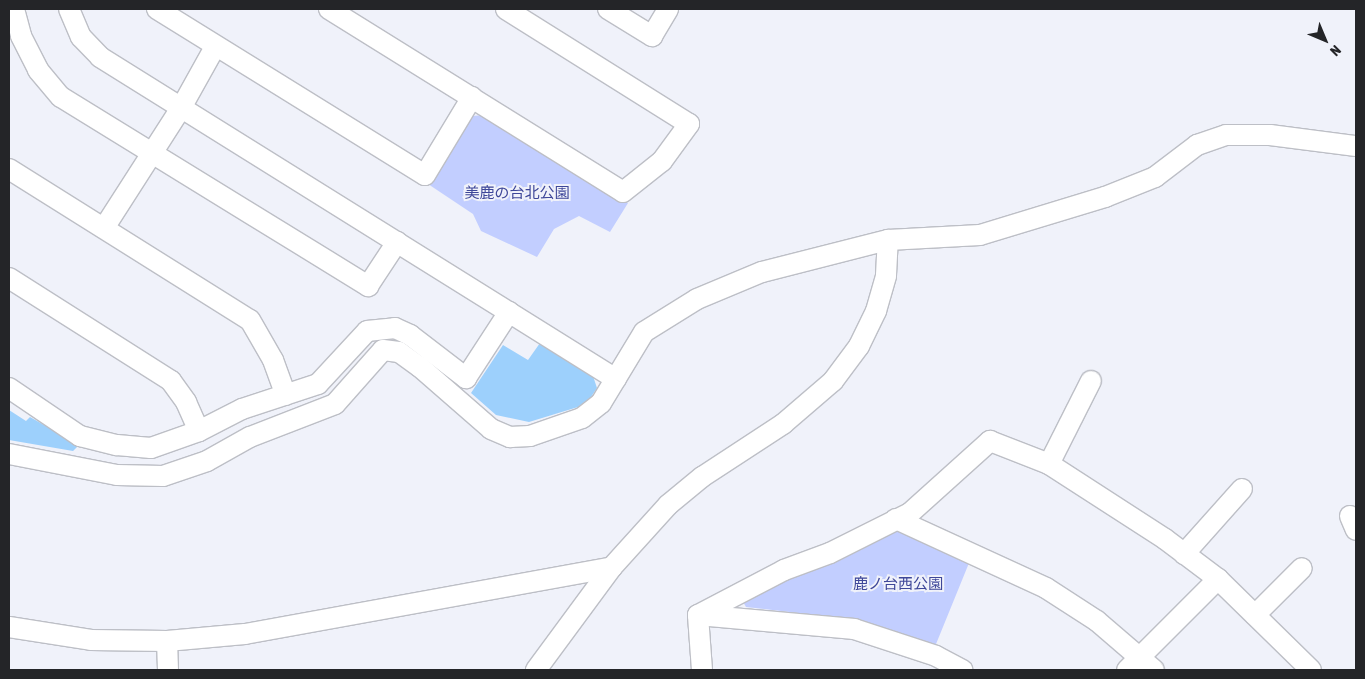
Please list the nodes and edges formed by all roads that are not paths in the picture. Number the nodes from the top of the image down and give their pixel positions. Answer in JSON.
{"nodes":[{"id":1,"x":69,"y":9,"type":"edge"},
{"id":2,"x":157,"y":9,"type":"edge"},
{"id":3,"x":329,"y":9,"type":"edge"},
{"id":4,"x":506,"y":9,"type":"edge"},
{"id":5,"x":608,"y":9,"type":"edge"},
{"id":6,"x":668,"y":9,"type":"edge"},
{"id":7,"x":13,"y":17,"type":"edge"},
{"id":8,"x":215,"y":47,"type":"junction"},
{"id":9,"x":472,"y":97,"type":"junction"},
{"id":10,"x":181,"y":108,"type":"junction"},
{"id":11,"x":1356,"y":146,"type":"edge"},
{"id":12,"x":152,"y":153,"type":"junction"},
{"id":13,"x":9,"y":169,"type":"edge"},
{"id":14,"x":104,"y":228,"type":"junction"},
{"id":15,"x":888,"y":240,"type":"junction"},
{"id":16,"x":397,"y":242,"type":"junction"},
{"id":17,"x":9,"y":278,"type":"edge"},
{"id":18,"x":508,"y":312,"type":"junction"},
{"id":19,"x":616,"y":379,"type":"junction"},
{"id":20,"x":1091,"y":381,"type":"dead end"},
{"id":21,"x":9,"y":388,"type":"edge"},
{"id":22,"x":286,"y":395,"type":"junction"},
{"id":23,"x":200,"y":431,"type":"junction"},
{"id":24,"x":9,"y":454,"type":"edge"},
{"id":25,"x":1049,"y":464,"type":"junction"},
{"id":26,"x":1242,"y":489,"type":"dead end"},
{"id":27,"x":896,"y":519,"type":"junction"},
{"id":28,"x":1184,"y":554,"type":"junction"},
{"id":29,"x":612,"y":567,"type":"junction"},
{"id":30,"x":1302,"y":568,"type":"dead end"},
{"id":31,"x":1218,"y":579,"type":"junction"},
{"id":32,"x":698,"y":615,"type":"junction"},
{"id":33,"x":1255,"y":615,"type":"junction"},
{"id":34,"x":9,"y":628,"type":"edge"},
{"id":35,"x":167,"y":640,"type":"junction"},
{"id":36,"x":1141,"y":666,"type":"edge"},
{"id":37,"x":168,"y":670,"type":"edge"},
{"id":38,"x":536,"y":670,"type":"edge"},
{"id":39,"x":702,"y":670,"type":"edge"},
{"id":40,"x":962,"y":670,"type":"edge"},
{"id":41,"x":1310,"y":670,"type":"edge"}],
"edges":[{"from":1,"to":10,"type":"street"},
{"from":2,"to":8,"type":"street"},
{"from":3,"to":9,"type":"street"},
{"from":4,"to":9,"type":"street"},
{"from":5,"to":6,"type":"street"},
{"from":7,"to":12,"type":"street"},
{"from":8,"to":9,"type":"street"},
{"from":8,"to":10,"type":"street"},
{"from":10,"to":12,"type":"street"},
{"from":10,"to":16,"type":"street"},
{"from":11,"to":15,"type":"street"},
{"from":12,"to":14,"type":"street"},
{"from":12,"to":16,"type":"street"},
{"from":13,"to":14,"type":"street"},
{"from":14,"to":22,"type":"street"},
{"from":15,"to":19,"type":"street"},
{"from":15,"to":29,"type":"street"},
{"from":16,"to":18,"type":"street"},
{"from":17,"to":23,"type":"street"},
{"from":18,"to":19,"type":"street"},
{"from":18,"to":22,"type":"street"},
{"from":19,"to":24,"type":"street"},
{"from":20,"to":25,"type":"street"},
{"from":21,"to":23,"type":"street"},
{"from":22,"to":23,"type":"street"},
{"from":25,"to":27,"type":"street"},
{"from":25,"to":28,"type":"street"},
{"from":26,"to":28,"type":"street"},
{"from":27,"to":32,"type":"street"},
{"from":27,"to":36,"type":"street"},
{"from":28,"to":31,"type":"street"},
{"from":29,"to":35,"type":"street"},
{"from":29,"to":38,"type":"street"},
{"from":30,"to":33,"type":"street"},
{"from":31,"to":33,"type":"street"},
{"from":31,"to":36,"type":"street"},
{"from":32,"to":39,"type":"street"},
{"from":32,"to":40,"type":"street"},
{"from":33,"to":41,"type":"street"},
{"from":34,"to":35,"type":"street"},
{"from":35,"to":37,"type":"street"}]}
